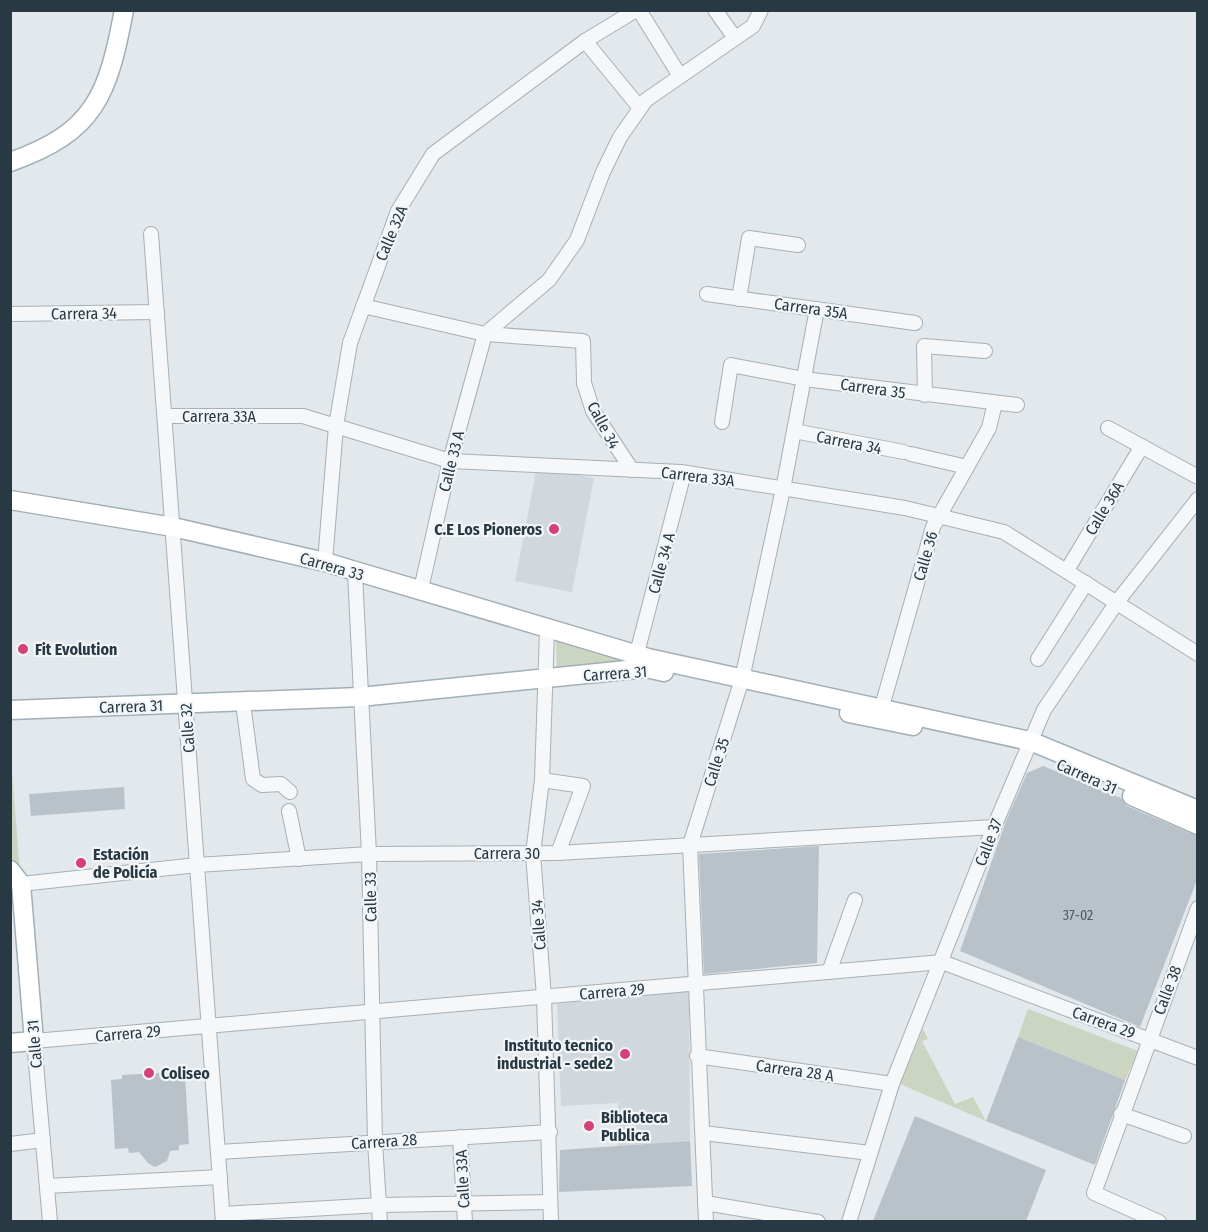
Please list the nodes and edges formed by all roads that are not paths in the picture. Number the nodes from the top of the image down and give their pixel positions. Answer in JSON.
{"nodes":[{"id":1,"x":124,"y":10,"type":"edge"},
{"id":2,"x":638,"y":10,"type":"edge"},
{"id":3,"x":715,"y":10,"type":"edge"},
{"id":4,"x":761,"y":10,"type":"edge"},
{"id":5,"x":735,"y":38,"type":"junction"},
{"id":6,"x":585,"y":41,"type":"junction"},
{"id":7,"x":680,"y":76,"type":"junction"},
{"id":8,"x":640,"y":108,"type":"junction"},
{"id":9,"x":10,"y":162,"type":"edge"},
{"id":10,"x":152,"y":234,"type":"dead end"},
{"id":11,"x":798,"y":245,"type":"dead end"},
{"id":12,"x":707,"y":294,"type":"dead end"},
{"id":13,"x":739,"y":299,"type":"junction"},
{"id":14,"x":363,"y":306,"type":"junction"},
{"id":15,"x":817,"y":309,"type":"junction"},
{"id":16,"x":157,"y":312,"type":"junction"},
{"id":17,"x":10,"y":314,"type":"edge"},
{"id":18,"x":915,"y":323,"type":"dead end"},
{"id":19,"x":485,"y":334,"type":"junction"},
{"id":20,"x":986,"y":351,"type":"dead end"},
{"id":21,"x":804,"y":379,"type":"junction"},
{"id":22,"x":925,"y":395,"type":"junction"},
{"id":23,"x":995,"y":403,"type":"junction"},
{"id":24,"x":1017,"y":405,"type":"dead end"},
{"id":25,"x":165,"y":416,"type":"junction"},
{"id":26,"x":722,"y":422,"type":"dead end"},
{"id":27,"x":336,"y":426,"type":"junction"},
{"id":28,"x":1108,"y":428,"type":"dead end"},
{"id":29,"x":794,"y":431,"type":"junction"},
{"id":30,"x":1142,"y":446,"type":"junction"},
{"id":31,"x":450,"y":461,"type":"junction"},
{"id":32,"x":967,"y":467,"type":"junction"},
{"id":33,"x":632,"y":470,"type":"junction"},
{"id":34,"x":684,"y":473,"type":"junction"},
{"id":35,"x":1197,"y":477,"type":"edge"},
{"id":36,"x":783,"y":489,"type":"junction"},
{"id":37,"x":1197,"y":499,"type":"edge"},
{"id":38,"x":10,"y":500,"type":"edge"},
{"id":39,"x":939,"y":516,"type":"junction"},
{"id":40,"x":173,"y":527,"type":"junction"},
{"id":41,"x":325,"y":562,"type":"junction"},
{"id":42,"x":1067,"y":570,"type":"junction"},
{"id":43,"x":355,"y":573,"type":"junction"},
{"id":44,"x":1086,"y":583,"type":"junction"},
{"id":45,"x":421,"y":590,"type":"junction"},
{"id":46,"x":1117,"y":602,"type":"junction"},
{"id":47,"x":547,"y":630,"type":"junction"},
{"id":48,"x":1197,"y":654,"type":"edge"},
{"id":49,"x":642,"y":656,"type":"junction"},
{"id":50,"x":1038,"y":659,"type":"dead end"},
{"id":51,"x":548,"y":678,"type":"junction"},
{"id":52,"x":741,"y":683,"type":"junction"},
{"id":53,"x":360,"y":697,"type":"junction"},
{"id":54,"x":243,"y":703,"type":"junction"},
{"id":55,"x":186,"y":705,"type":"junction"},
{"id":56,"x":10,"y":710,"type":"edge"},
{"id":57,"x":880,"y":713,"type":"junction"},
{"id":58,"x":1028,"y":745,"type":"junction"},
{"id":59,"x":542,"y":780,"type":"junction"},
{"id":60,"x":290,"y":792,"type":"dead end"},
{"id":61,"x":1197,"y":810,"type":"edge"},
{"id":62,"x":289,"y":811,"type":"dead end"},
{"id":63,"x":1197,"y":825,"type":"edge"},
{"id":64,"x":994,"y":827,"type":"junction"},
{"id":65,"x":690,"y":845,"type":"junction"},
{"id":66,"x":558,"y":853,"type":"junction"},
{"id":67,"x":369,"y":854,"type":"junction"},
{"id":68,"x":533,"y":854,"type":"junction"},
{"id":69,"x":299,"y":859,"type":"junction"},
{"id":70,"x":197,"y":865,"type":"junction"},
{"id":71,"x":16,"y":878,"type":"edge"},
{"id":72,"x":855,"y":900,"type":"dead end"},
{"id":73,"x":1197,"y":908,"type":"edge"},
{"id":74,"x":942,"y":962,"type":"junction"},
{"id":75,"x":829,"y":972,"type":"junction"},
{"id":76,"x":696,"y":984,"type":"junction"},
{"id":77,"x":544,"y":997,"type":"junction"},
{"id":78,"x":372,"y":1012,"type":"junction"},
{"id":79,"x":209,"y":1026,"type":"junction"},
{"id":80,"x":1148,"y":1038,"type":"junction"},
{"id":81,"x":34,"y":1041,"type":"junction"},
{"id":82,"x":10,"y":1043,"type":"edge"},
{"id":83,"x":698,"y":1056,"type":"junction"},
{"id":84,"x":1197,"y":1058,"type":"edge"},
{"id":85,"x":892,"y":1084,"type":"junction"},
{"id":86,"x":1122,"y":1114,"type":"junction"},
{"id":87,"x":550,"y":1132,"type":"junction"},
{"id":88,"x":703,"y":1133,"type":"junction"},
{"id":89,"x":1184,"y":1136,"type":"dead end"},
{"id":90,"x":460,"y":1137,"type":"junction"},
{"id":91,"x":43,"y":1140,"type":"junction"},
{"id":92,"x":375,"y":1142,"type":"junction"},
{"id":93,"x":10,"y":1144,"type":"edge"},
{"id":94,"x":218,"y":1152,"type":"junction"},
{"id":95,"x":870,"y":1153,"type":"junction"},
{"id":96,"x":220,"y":1177,"type":"junction"},
{"id":97,"x":47,"y":1186,"type":"junction"},
{"id":98,"x":550,"y":1202,"type":"junction"},
{"id":99,"x":464,"y":1203,"type":"junction"},
{"id":100,"x":705,"y":1203,"type":"junction"},
{"id":101,"x":380,"y":1205,"type":"junction"},
{"id":102,"x":313,"y":1215,"type":"edge"},
{"id":103,"x":223,"y":1218,"type":"edge"},
{"id":104,"x":50,"y":1221,"type":"edge"},
{"id":105,"x":380,"y":1221,"type":"edge"},
{"id":106,"x":465,"y":1221,"type":"edge"},
{"id":107,"x":551,"y":1221,"type":"edge"},
{"id":108,"x":706,"y":1221,"type":"edge"},
{"id":109,"x":818,"y":1221,"type":"edge"},
{"id":110,"x":849,"y":1221,"type":"edge"},
{"id":111,"x":1159,"y":1221,"type":"edge"}],
"edges":[{"from":1,"to":9,"type":"main road"},
{"from":2,"to":6,"type":"street","name":"Calle 32A"},
{"from":2,"to":7,"type":"street"},
{"from":3,"to":5,"type":"street"},
{"from":4,"to":5,"type":"street"},
{"from":5,"to":7,"type":"street"},
{"from":6,"to":8,"type":"street"},
{"from":6,"to":14,"type":"street","name":"Calle 32A"},
{"from":7,"to":8,"type":"street"},
{"from":8,"to":19,"type":"street"},
{"from":10,"to":16,"type":"street","name":"Calle 32"},
{"from":11,"to":13,"type":"street"},
{"from":12,"to":13,"type":"street","name":"Carrera 35A"},
{"from":13,"to":15,"type":"street","name":"Carrera 35A"},
{"from":14,"to":19,"type":"street"},
{"from":14,"to":27,"type":"street","name":"Calle 32A"},
{"from":15,"to":18,"type":"street","name":"Carrera 35A"},
{"from":15,"to":21,"type":"street","name":"Calle 35"},
{"from":16,"to":17,"type":"street","name":"Carrera 34"},
{"from":16,"to":25,"type":"street","name":"Calle 32"},
{"from":19,"to":31,"type":"street","name":"Calle 33 A"},
{"from":19,"to":33,"type":"street","name":"Calle 34"},
{"from":20,"to":22,"type":"street"},
{"from":21,"to":22,"type":"street","name":"Carrera 35"},
{"from":21,"to":26,"type":"street","name":"Carrera 35"},
{"from":21,"to":29,"type":"street","name":"Calle 35"},
{"from":22,"to":23,"type":"street","name":"Carrera 35"},
{"from":23,"to":24,"type":"street","name":"Carrera 35"},
{"from":23,"to":32,"type":"street","name":"Calle 36"},
{"from":25,"to":27,"type":"street","name":"Carrera 33A"},
{"from":25,"to":40,"type":"street","name":"Calle 32"},
{"from":27,"to":31,"type":"street","name":"Carrera 33A"},
{"from":27,"to":41,"type":"street","name":"Calle 32A"},
{"from":28,"to":30,"type":"street"},
{"from":29,"to":32,"type":"street","name":"Carrera 34"},
{"from":29,"to":36,"type":"street","name":"Calle 35"},
{"from":30,"to":35,"type":"street"},
{"from":30,"to":42,"type":"street","name":"Calle 36A"},
{"from":31,"to":33,"type":"street","name":"Carrera 33A"},
{"from":31,"to":45,"type":"street","name":"Calle 33 A"},
{"from":32,"to":39,"type":"street","name":"Calle 36"},
{"from":33,"to":34,"type":"street","name":"Carrera 33A"},
{"from":34,"to":36,"type":"street","name":"Carrera 33A"},
{"from":34,"to":49,"type":"street","name":"Calle 34 A"},
{"from":36,"to":39,"type":"street","name":"Carrera 33A"},
{"from":36,"to":52,"type":"street","name":"Calle 35"},
{"from":37,"to":46,"type":"street","name":"Calle 37"},
{"from":38,"to":40,"type":"main road","name":"Carrera 33"},
{"from":39,"to":42,"type":"street","name":"Carrera 33A"},
{"from":39,"to":57,"type":"street","name":"Calle 36"},
{"from":40,"to":41,"type":"main road","name":"Carrera 33"},
{"from":40,"to":55,"type":"street","name":"Calle 32"},
{"from":41,"to":43,"type":"main road","name":"Carrera 33"},
{"from":42,"to":44,"type":"street","name":"Carrera 33A"},
{"from":43,"to":45,"type":"main road","name":"Carrera 33"},
{"from":43,"to":53,"type":"street","name":"Calle 33"},
{"from":44,"to":46,"type":"street","name":"Carrera 33A"},
{"from":44,"to":50,"type":"street"},
{"from":45,"to":47,"type":"main road","name":"Carrera 33"},
{"from":46,"to":48,"type":"street","name":"Carrera 33A"},
{"from":46,"to":58,"type":"street","name":"Calle 37"},
{"from":47,"to":49,"type":"main road","name":"Carrera 33"},
{"from":47,"to":51,"type":"street","name":"Calle 34"},
{"from":49,"to":52,"type":"main road","name":"Carrera 31"},
{"from":51,"to":52,"type":"main road","name":"Carrera 31"},
{"from":51,"to":53,"type":"main road","name":"Carrera 31"},
{"from":51,"to":59,"type":"street","name":"Calle 34"},
{"from":52,"to":57,"type":"main road","name":"Carrera 31"},
{"from":52,"to":65,"type":"street","name":"Calle 35"},
{"from":53,"to":54,"type":"main road","name":"Carrera 31"},
{"from":53,"to":67,"type":"street","name":"Calle 33"},
{"from":54,"to":55,"type":"main road","name":"Carrera 31"},
{"from":54,"to":60,"type":"street"},
{"from":55,"to":56,"type":"main road","name":"Carrera 31"},
{"from":55,"to":70,"type":"street","name":"Calle 32"},
{"from":57,"to":58,"type":"main road","name":"Carrera 31"},
{"from":58,"to":61,"type":"main road","name":"Carrera 31"},
{"from":58,"to":63,"type":"main road","name":"Carrera 31"},
{"from":58,"to":64,"type":"street","name":"Calle 37"},
{"from":59,"to":66,"type":"street"},
{"from":59,"to":68,"type":"street","name":"Calle 34"},
{"from":62,"to":69,"type":"street"},
{"from":64,"to":65,"type":"street","name":"Carrera 30"},
{"from":64,"to":74,"type":"street","name":"Calle 37"},
{"from":65,"to":66,"type":"street","name":"Carrera 30"},
{"from":65,"to":76,"type":"street","name":"Calle 35"},
{"from":66,"to":68,"type":"street","name":"Carrera 30"},
{"from":67,"to":68,"type":"street","name":"Carrera 30"},
{"from":67,"to":69,"type":"street","name":"Carrera 30"},
{"from":67,"to":78,"type":"street","name":"Calle 33"},
{"from":68,"to":77,"type":"street","name":"Calle 34"},
{"from":69,"to":70,"type":"street","name":"Carrera 30"},
{"from":70,"to":71,"type":"street","name":"Carrera 30"},
{"from":70,"to":79,"type":"street","name":"Calle 32"},
{"from":71,"to":81,"type":"main road","name":"Calle 31"},
{"from":72,"to":75,"type":"street"},
{"from":73,"to":80,"type":"street","name":"Calle 38"},
{"from":74,"to":75,"type":"street","name":"Carrera 29"},
{"from":74,"to":80,"type":"street","name":"Carrera 29"},
{"from":74,"to":85,"type":"street","name":"Calle 37"},
{"from":75,"to":76,"type":"street","name":"Carrera 29"},
{"from":76,"to":77,"type":"street","name":"Carrera 29"},
{"from":76,"to":83,"type":"street","name":"Calle 35"},
{"from":77,"to":78,"type":"street","name":"Carrera 29"},
{"from":77,"to":87,"type":"street","name":"Calle 34"},
{"from":78,"to":79,"type":"street","name":"Carrera 29"},
{"from":78,"to":92,"type":"street","name":"Calle 33"},
{"from":79,"to":81,"type":"street","name":"Carrera 29"},
{"from":79,"to":94,"type":"street","name":"Calle 32"},
{"from":80,"to":84,"type":"street","name":"Carrera 29"},
{"from":80,"to":86,"type":"street","name":"Calle 38"},
{"from":81,"to":82,"type":"main road","name":"Carrera 29"},
{"from":81,"to":91,"type":"street","name":"Calle 31"},
{"from":83,"to":85,"type":"street","name":"Carrera 28 A"},
{"from":83,"to":88,"type":"street","name":"Calle 35"},
{"from":85,"to":95,"type":"street","name":"Calle 37"},
{"from":86,"to":89,"type":"street"},
{"from":86,"to":111,"type":"street","name":"Calle 38"},
{"from":87,"to":90,"type":"street","name":"Carrera 28"},
{"from":87,"to":98,"type":"street","name":"Calle 34"},
{"from":88,"to":95,"type":"street"},
{"from":88,"to":100,"type":"street","name":"Calle 35"},
{"from":90,"to":92,"type":"street","name":"Carrera 28"},
{"from":90,"to":99,"type":"street","name":"Calle 33A"},
{"from":91,"to":93,"type":"street"},
{"from":91,"to":97,"type":"street","name":"Calle 31"},
{"from":92,"to":94,"type":"street","name":"Carrera 28"},
{"from":92,"to":101,"type":"street","name":"Calle 33"},
{"from":94,"to":96,"type":"street","name":"Calle 32"},
{"from":95,"to":110,"type":"street","name":"Calle 37"},
{"from":96,"to":97,"type":"street"},
{"from":96,"to":103,"type":"street","name":"Calle 32"},
{"from":97,"to":104,"type":"street","name":"Calle 31"},
{"from":98,"to":99,"type":"street"},
{"from":98,"to":107,"type":"street","name":"Calle 34"},
{"from":99,"to":101,"type":"street"},
{"from":99,"to":106,"type":"street","name":"Calle 33A"},
{"from":100,"to":108,"type":"street","name":"Calle 35"},
{"from":100,"to":109,"type":"street"},
{"from":101,"to":102,"type":"street"},
{"from":101,"to":105,"type":"street","name":"Calle 33"},
{"from":102,"to":103,"type":"street"}]}
